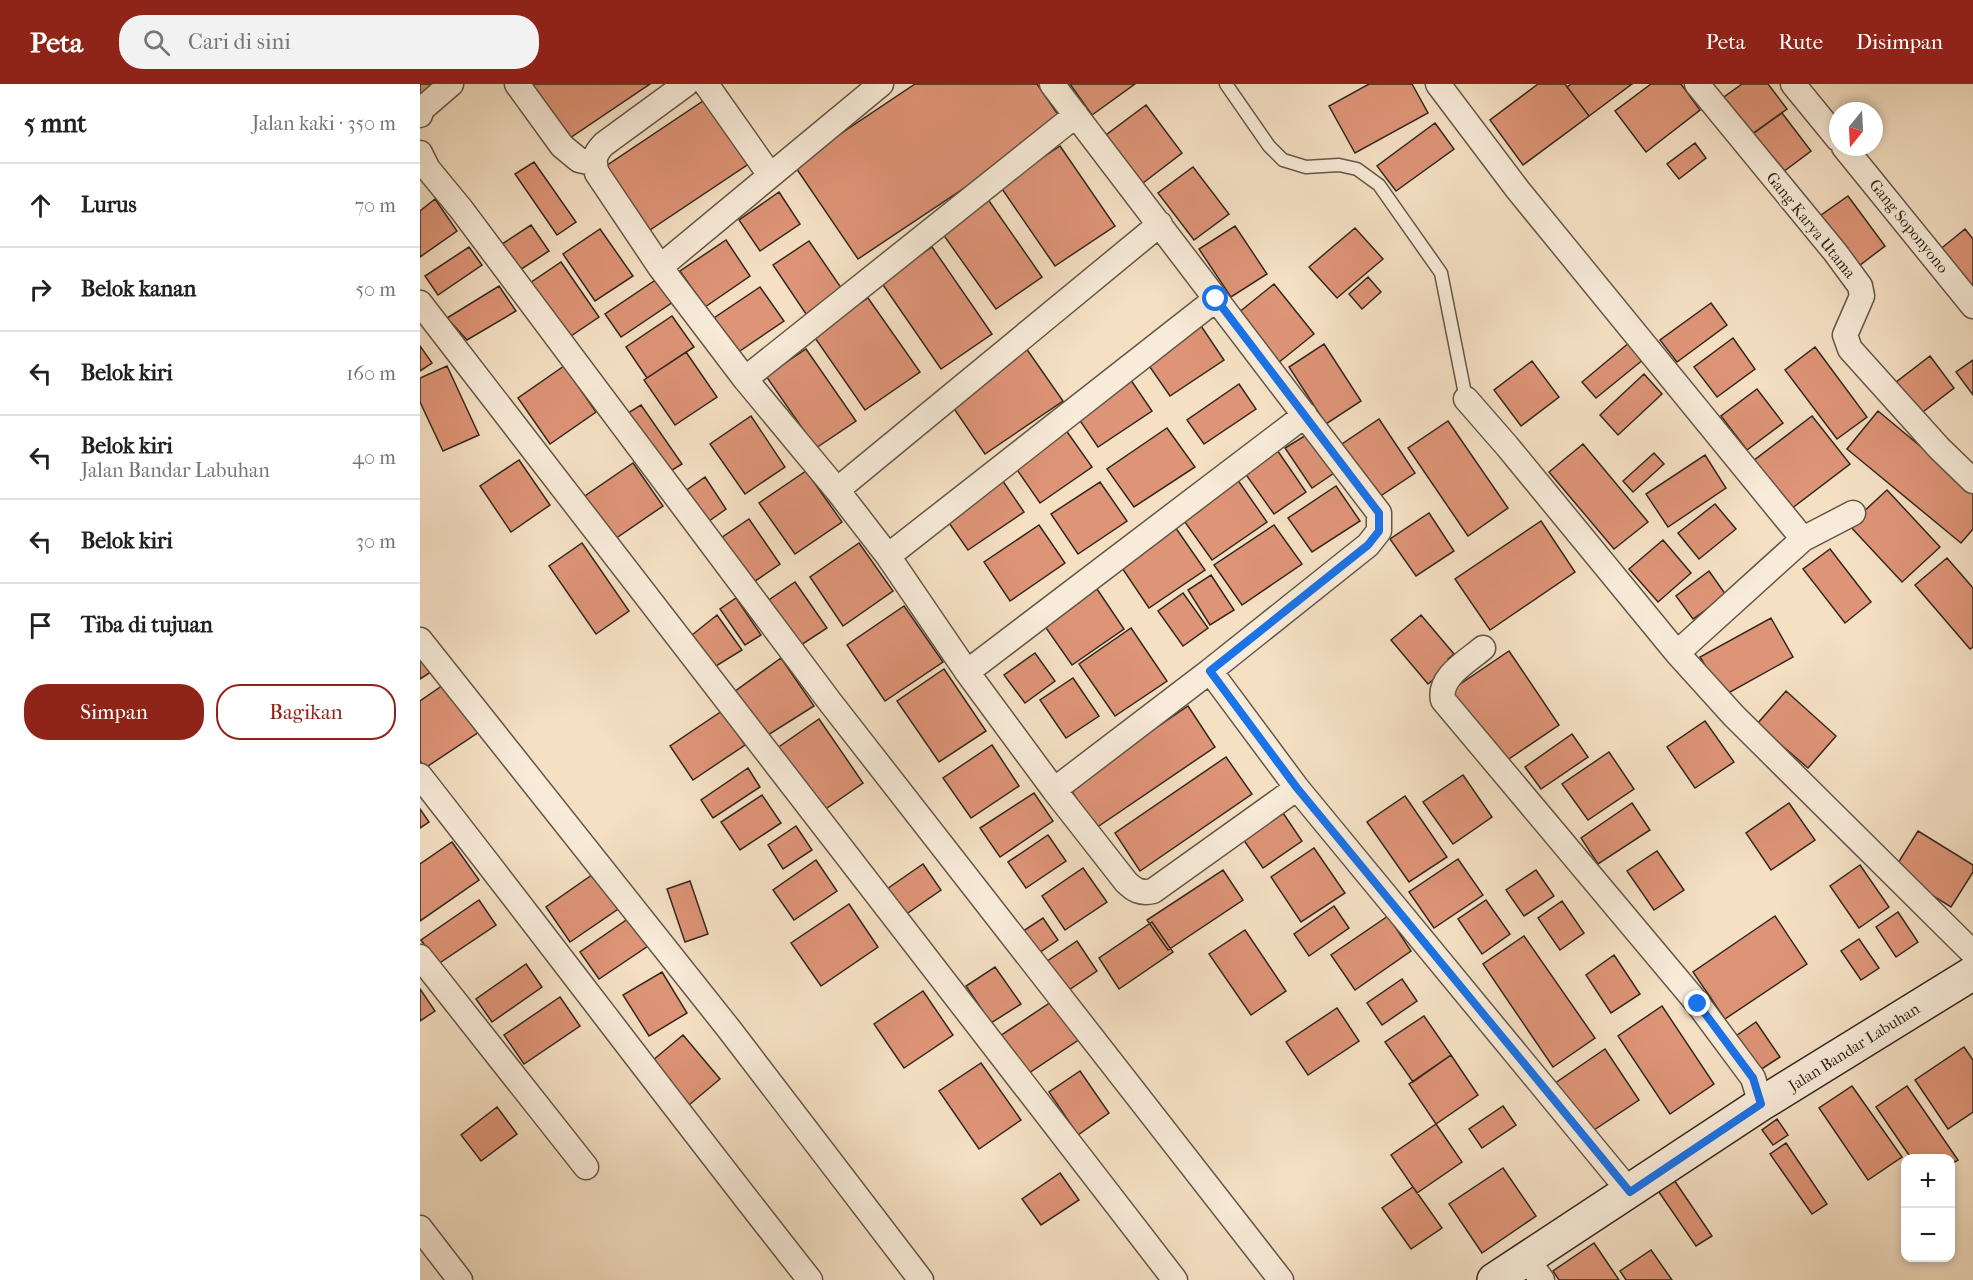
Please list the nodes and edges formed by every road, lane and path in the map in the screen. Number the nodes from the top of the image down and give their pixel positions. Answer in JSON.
{"nodes":[{"id":1,"x":451,"y":84,"type":"edge"},
{"id":2,"x":517,"y":84,"type":"edge"},
{"id":3,"x":686,"y":84,"type":"edge"},
{"id":4,"x":706,"y":84,"type":"edge"},
{"id":5,"x":880,"y":84,"type":"edge"},
{"id":6,"x":1052,"y":84,"type":"edge"},
{"id":7,"x":1226,"y":84,"type":"edge"},
{"id":8,"x":1438,"y":84,"type":"edge"},
{"id":9,"x":1697,"y":84,"type":"edge"},
{"id":10,"x":1793,"y":84,"type":"edge"},
{"id":11,"x":420,"y":115,"type":"edge"},
{"id":12,"x":1076,"y":115,"type":"junction"},
{"id":13,"x":1829,"y":128,"type":"edge"},
{"id":14,"x":420,"y":153,"type":"edge"},
{"id":15,"x":1851,"y":156,"type":"edge"},
{"id":16,"x":593,"y":163,"type":"junction"},
{"id":17,"x":770,"y":176,"type":"junction"},
{"id":18,"x":1160,"y":224,"type":"junction"},
{"id":19,"x":660,"y":267,"type":"junction"},
{"id":20,"x":1216,"y":299,"type":"junction"},
{"id":21,"x":420,"y":303,"type":"edge"},
{"id":22,"x":1973,"y":306,"type":"edge"},
{"id":23,"x":745,"y":379,"type":"junction"},
{"id":24,"x":1466,"y":399,"type":"joint"},
{"id":25,"x":1305,"y":415,"type":"junction"},
{"id":26,"x":1973,"y":481,"type":"edge"},
{"id":27,"x":837,"y":490,"type":"junction"},
{"id":28,"x":1854,"y":513,"type":"dead end"},
{"id":29,"x":1803,"y":538,"type":"junction"},
{"id":30,"x":888,"y":556,"type":"junction"},
{"id":31,"x":420,"y":640,"type":"edge"},
{"id":32,"x":1483,"y":648,"type":"dead end"},
{"id":33,"x":1677,"y":653,"type":"junction"},
{"id":34,"x":1210,"y":671,"type":"junction"},
{"id":35,"x":967,"y":672,"type":"junction"},
{"id":36,"x":420,"y":776,"type":"edge"},
{"id":37,"x":1297,"y":788,"type":"junction"},
{"id":38,"x":1054,"y":790,"type":"junction"},
{"id":39,"x":1973,"y":953,"type":"edge"},
{"id":40,"x":420,"y":957,"type":"edge"},
{"id":41,"x":1973,"y":973,"type":"edge"},
{"id":42,"x":1761,"y":1104,"type":"junction"},
{"id":43,"x":586,"y":1167,"type":"dead end"},
{"id":44,"x":1630,"y":1192,"type":"junction"},
{"id":45,"x":420,"y":1228,"type":"edge"},
{"id":46,"x":1534,"y":1269,"type":"edge"},
{"id":47,"x":460,"y":1280,"type":"edge"},
{"id":48,"x":810,"y":1280,"type":"edge"},
{"id":49,"x":921,"y":1280,"type":"edge"},
{"id":50,"x":1175,"y":1280,"type":"edge"},
{"id":51,"x":1281,"y":1280,"type":"edge"},
{"id":52,"x":1494,"y":1280,"type":"edge"}],
"edges":[{"from":1,"to":11,"type":"street"},
{"from":2,"to":16,"type":"street"},
{"from":3,"to":16,"type":"street"},
{"from":4,"to":17,"type":"street"},
{"from":5,"to":17,"type":"street"},
{"from":6,"to":12,"type":"street"},
{"from":7,"to":24,"type":"lane"},
{"from":8,"to":29,"type":"street"},
{"from":9,"to":26,"type":"street","name":"Gang Karya Utama"},
{"from":10,"to":13,"type":"street"},
{"from":12,"to":18,"type":"street"},
{"from":12,"to":23,"type":"street"},
{"from":14,"to":51,"type":"street"},
{"from":15,"to":22,"type":"street","name":"Gang Soponyono"},
{"from":16,"to":19,"type":"street"},
{"from":17,"to":19,"type":"street"},
{"from":18,"to":20,"type":"street"},
{"from":18,"to":27,"type":"street"},
{"from":19,"to":23,"type":"street"},
{"from":20,"to":25,"type":"street"},
{"from":20,"to":30,"type":"street"},
{"from":21,"to":50,"type":"street"},
{"from":23,"to":27,"type":"street"},
{"from":24,"to":33,"type":"street"},
{"from":25,"to":34,"type":"street"},
{"from":25,"to":35,"type":"street"},
{"from":27,"to":30,"type":"street"},
{"from":28,"to":29,"type":"street"},
{"from":29,"to":33,"type":"street"},
{"from":30,"to":35,"type":"street"},
{"from":31,"to":49,"type":"street"},
{"from":32,"to":42,"type":"street"},
{"from":33,"to":39,"type":"street"},
{"from":34,"to":37,"type":"street"},
{"from":34,"to":38,"type":"street"},
{"from":35,"to":38,"type":"street"},
{"from":36,"to":48,"type":"street"},
{"from":37,"to":38,"type":"street"},
{"from":37,"to":44,"type":"street"},
{"from":40,"to":43,"type":"street"},
{"from":41,"to":42,"type":"main road","name":"Jalan Bandar Labuhan"},
{"from":42,"to":44,"type":"main road","name":"Jalan Bandar Labuhan"},
{"from":44,"to":46,"type":"main road","name":"Jalan Bandar Labuhan"},
{"from":45,"to":47,"type":"street"},
{"from":46,"to":52,"type":"main road","name":"Jalan Bandar Labuhan"}]}
